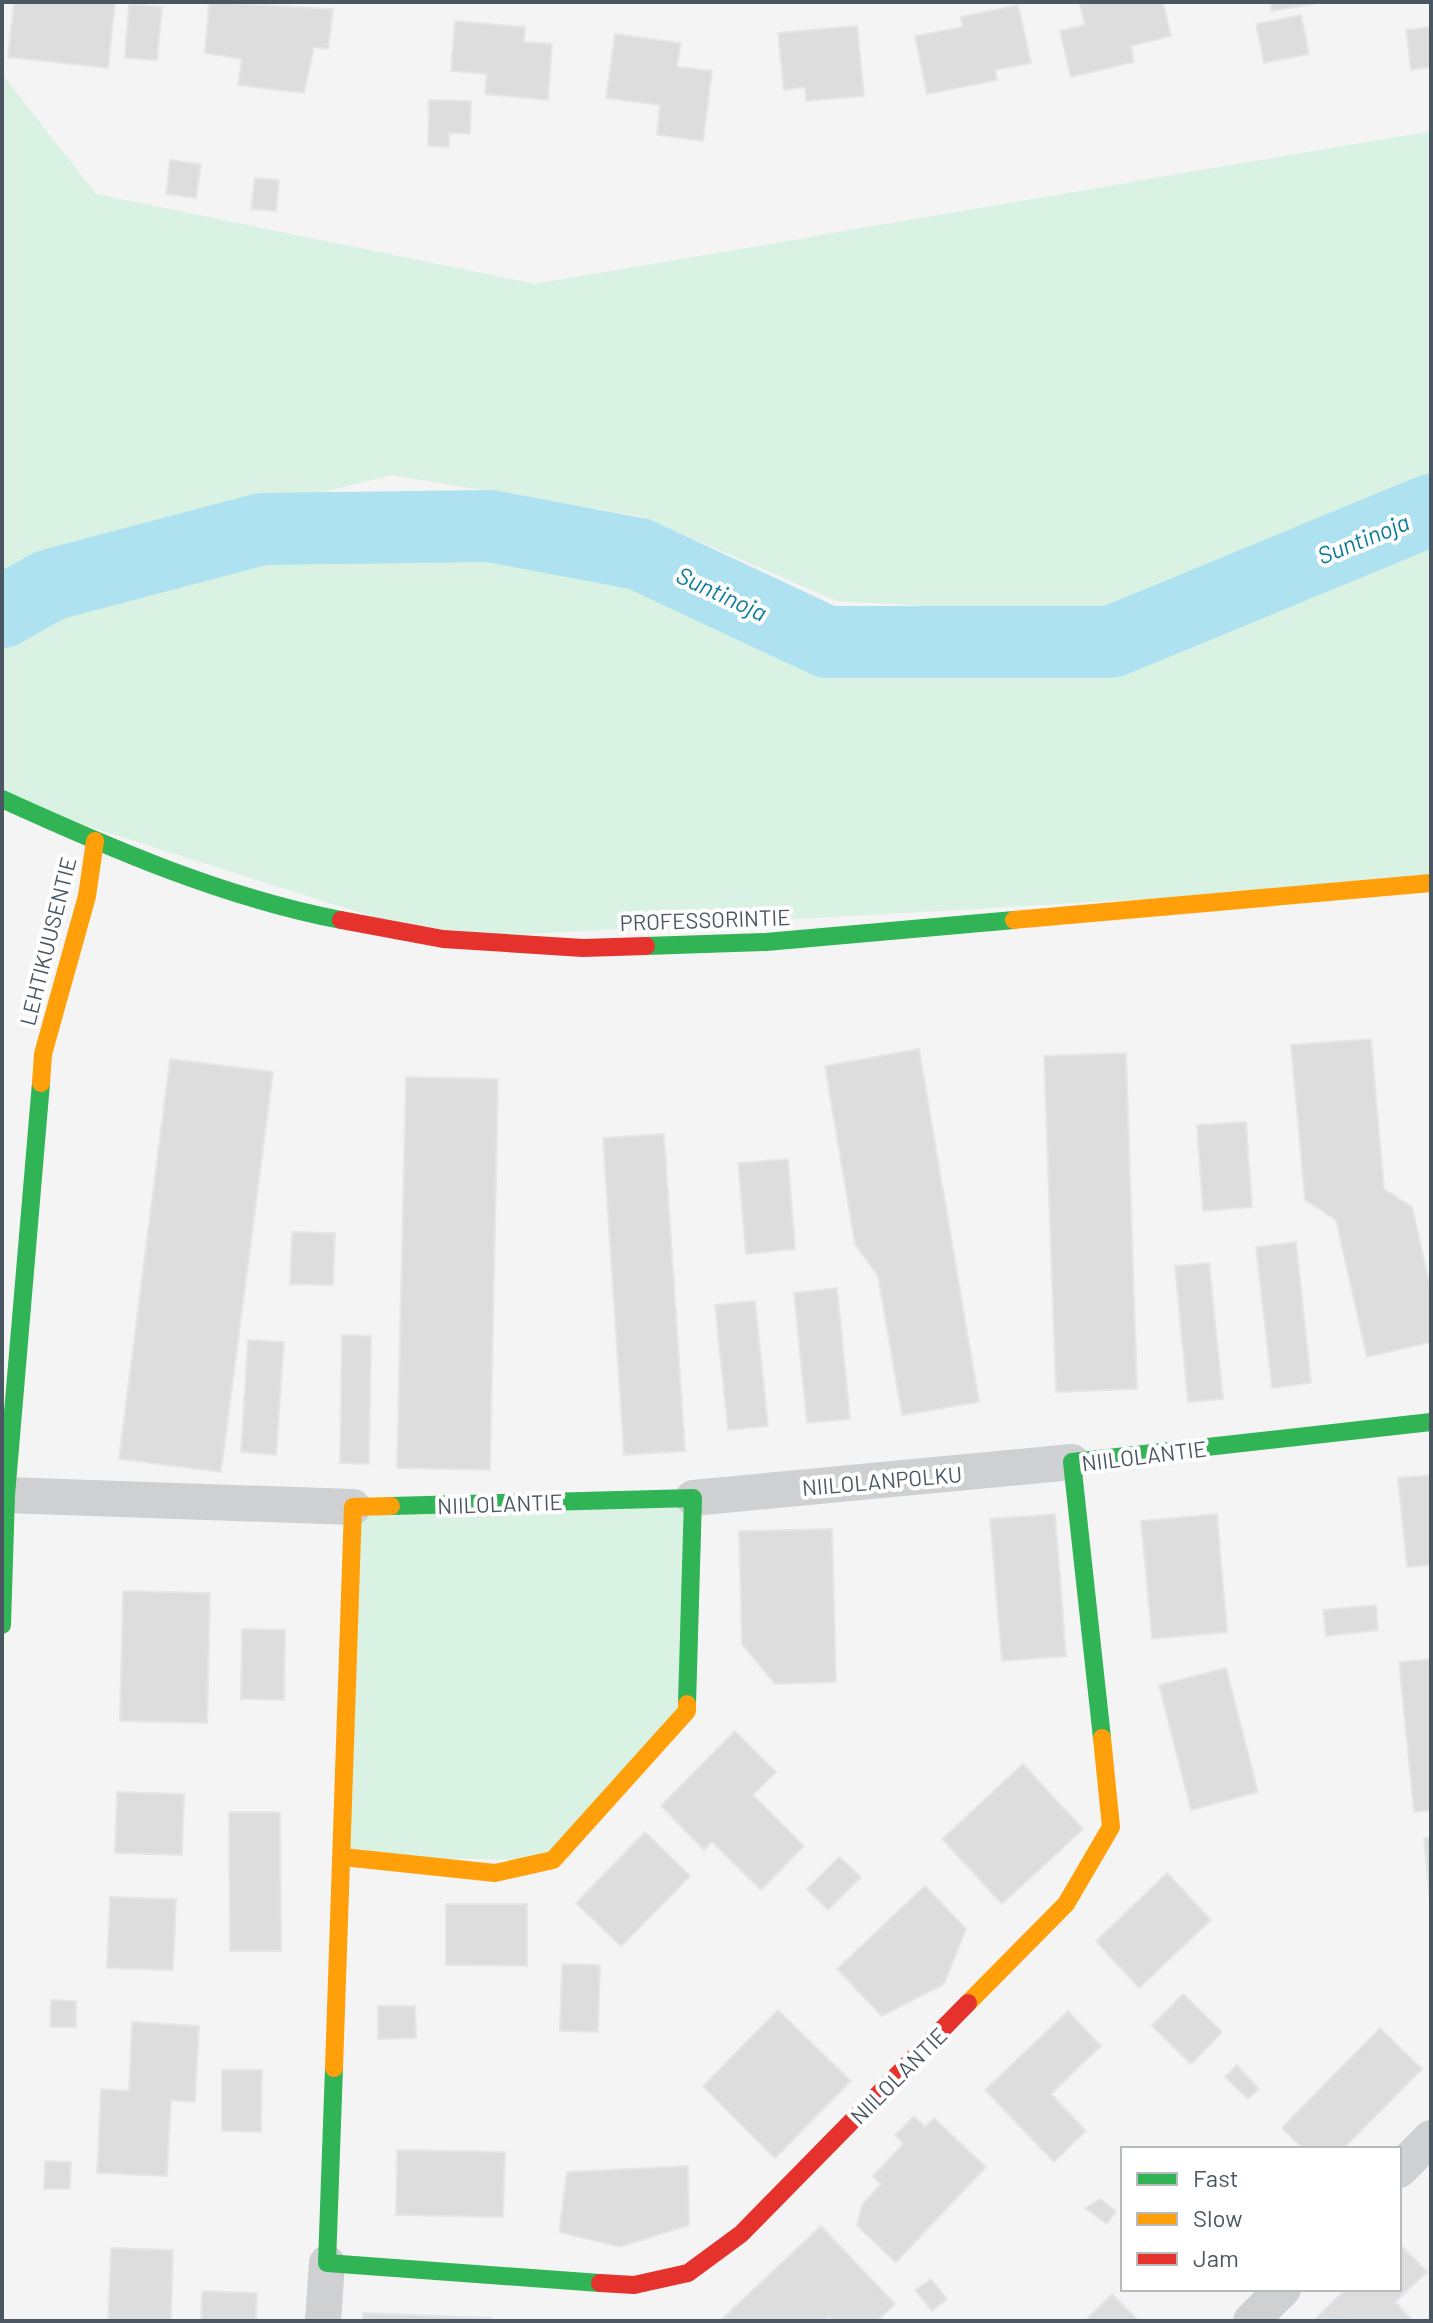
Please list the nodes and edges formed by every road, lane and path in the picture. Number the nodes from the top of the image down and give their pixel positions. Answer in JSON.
{"nodes":[{"id":1,"x":2,"y":799,"type":"edge"},
{"id":2,"x":95,"y":841,"type":"junction"},
{"id":3,"x":1431,"y":883,"type":"edge"},
{"id":4,"x":1431,"y":1422,"type":"edge"},
{"id":5,"x":1072,"y":1462,"type":"junction"},
{"id":6,"x":6,"y":1495,"type":"junction"},
{"id":7,"x":693,"y":1498,"type":"junction"},
{"id":8,"x":353,"y":1507,"type":"junction"},
{"id":9,"x":2,"y":1625,"type":"edge"},
{"id":10,"x":343,"y":1857,"type":"junction"},
{"id":11,"x":1431,"y":2138,"type":"edge"},
{"id":12,"x":1401,"y":2168,"type":"edge"},
{"id":13,"x":327,"y":2263,"type":"junction"},
{"id":14,"x":1281,"y":2291,"type":"edge"},
{"id":15,"x":323,"y":2321,"type":"edge"},
{"id":16,"x":1251,"y":2321,"type":"edge"}],
"edges":[{"from":1,"to":2,"type":"street","name":"PROFESSORINTIE"},
{"from":2,"to":3,"type":"street","name":"PROFESSORINTIE"},
{"from":2,"to":6,"type":"street","name":"LEHTIKUUSENTIE"},
{"from":4,"to":5,"type":"street","name":"NIILOLANTIE"},
{"from":5,"to":7,"type":"street","name":"NIILOLANPOLKU"},
{"from":5,"to":13,"type":"street","name":"NIILOLANTIE"},
{"from":6,"to":8,"type":"street","name":"NIILOLANTIE"},
{"from":6,"to":9,"type":"street","name":"LEHTIKUUSENTIE"},
{"from":7,"to":8,"type":"street","name":"NIILOLANTIE"},
{"from":7,"to":10,"type":"street"},
{"from":8,"to":10,"type":"street"},
{"from":10,"to":13,"type":"street"},
{"from":11,"to":12,"type":"street"},
{"from":13,"to":15,"type":"street"},
{"from":14,"to":16,"type":"street"}]}
